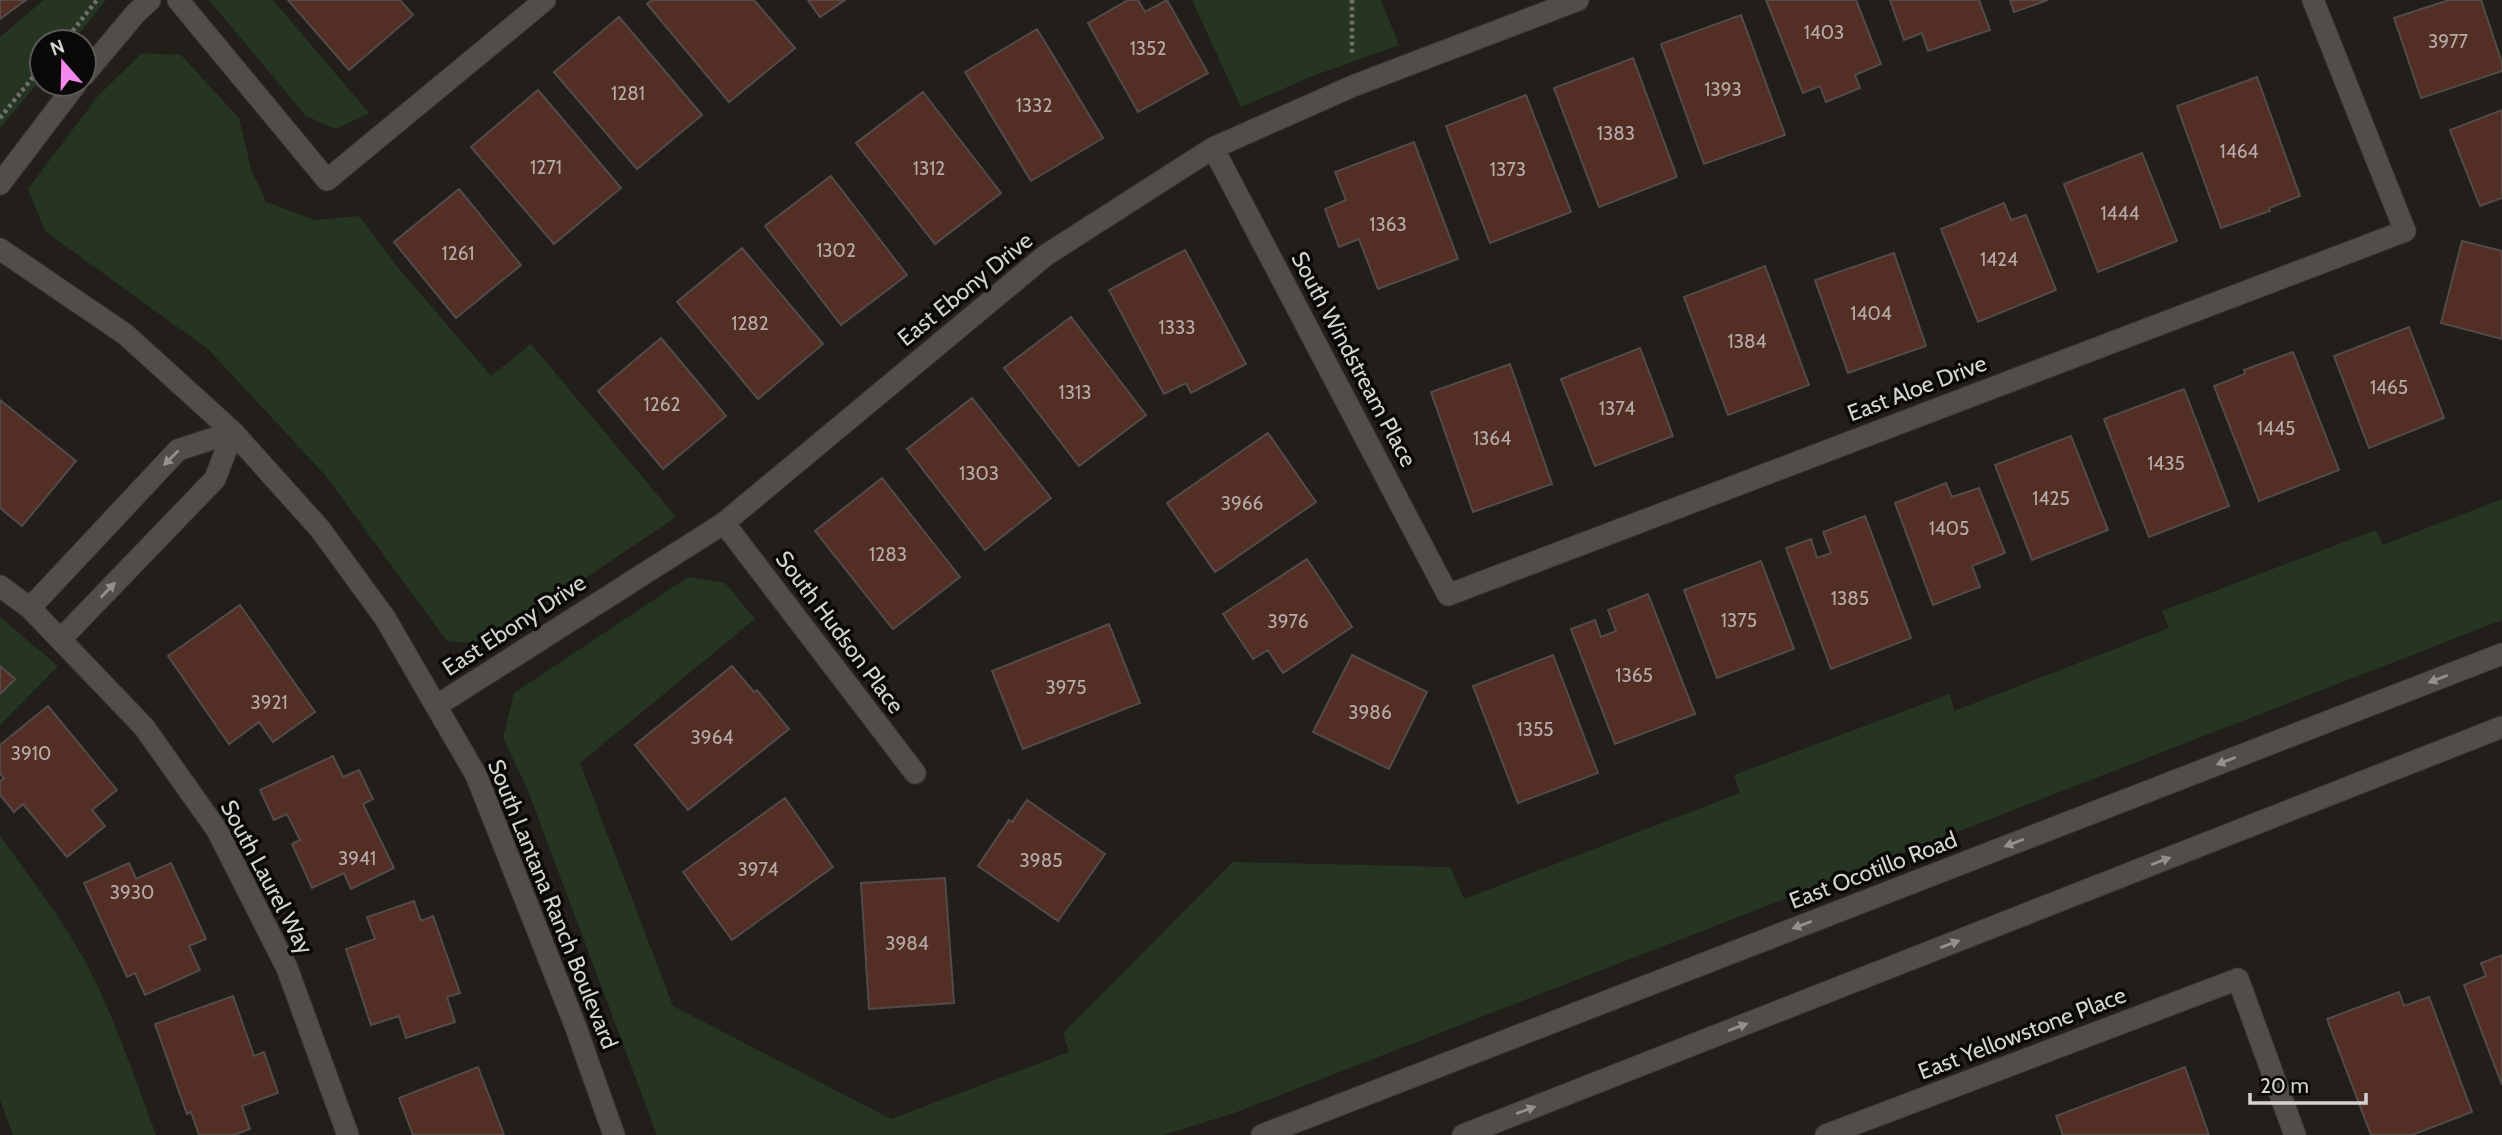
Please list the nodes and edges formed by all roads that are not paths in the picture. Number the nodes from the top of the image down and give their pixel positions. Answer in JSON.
{"nodes":[{"id":1,"x":150,"y":0,"type":"edge"},
{"id":2,"x":178,"y":0,"type":"edge"},
{"id":3,"x":545,"y":0,"type":"edge"},
{"id":4,"x":1578,"y":0,"type":"edge"},
{"id":5,"x":2314,"y":0,"type":"edge"},
{"id":6,"x":98,"y":58,"type":"edge"},
{"id":7,"x":65,"y":98,"type":"edge"},
{"id":8,"x":1213,"y":148,"type":"junction"},
{"id":9,"x":0,"y":184,"type":"edge"},
{"id":10,"x":0,"y":249,"type":"edge"},
{"id":11,"x":233,"y":432,"type":"junction"},
{"id":12,"x":724,"y":523,"type":"junction"},
{"id":13,"x":0,"y":586,"type":"edge"},
{"id":14,"x":1448,"y":595,"type":"joint"},
{"id":15,"x":30,"y":608,"type":"junction"},
{"id":16,"x":61,"y":639,"type":"junction"},
{"id":17,"x":2502,"y":654,"type":"edge"},
{"id":18,"x":436,"y":706,"type":"junction"},
{"id":19,"x":2502,"y":727,"type":"edge"},
{"id":20,"x":915,"y":773,"type":"dead end"},
{"id":21,"x":348,"y":1135,"type":"edge"},
{"id":22,"x":614,"y":1135,"type":"edge"},
{"id":23,"x":1262,"y":1135,"type":"edge"},
{"id":24,"x":1462,"y":1135,"type":"edge"},
{"id":25,"x":1826,"y":1135,"type":"edge"},
{"id":26,"x":2294,"y":1135,"type":"edge"}],
"edges":[{"from":1,"to":6,"type":"street"},
{"from":2,"to":3,"type":"street"},
{"from":4,"to":8,"type":"street","name":"East Ebony Drive"},
{"from":5,"to":14,"type":"street","name":"East Aloe Drive"},
{"from":7,"to":9,"type":"street"},
{"from":8,"to":12,"type":"street","name":"East Ebony Drive"},
{"from":8,"to":14,"type":"street","name":"South Windstream Place"},
{"from":10,"to":11,"type":"street","name":"South Lantana Ranch Boulevard"},
{"from":11,"to":15,"type":"street","one_way":true},
{"from":16,"to":11,"type":"street","one_way":true},
{"from":11,"to":18,"type":"street","name":"South Lantana Ranch Boulevard"},
{"from":12,"to":18,"type":"street","name":"East Ebony Drive"},
{"from":12,"to":20,"type":"street","name":"South Hudson Place"},
{"from":13,"to":15,"type":"street","name":"South Laurel Way"},
{"from":15,"to":16,"type":"street","name":"South Laurel Way"},
{"from":16,"to":21,"type":"street","name":"South Laurel Way"},
{"from":17,"to":23,"type":"street","name":"East Ocotillo Road","one_way":true},
{"from":18,"to":22,"type":"street","name":"South Lantana Ranch Boulevard"},
{"from":24,"to":19,"type":"street","one_way":true},
{"from":25,"to":26,"type":"street","name":"East Yellowstone Place"}]}
